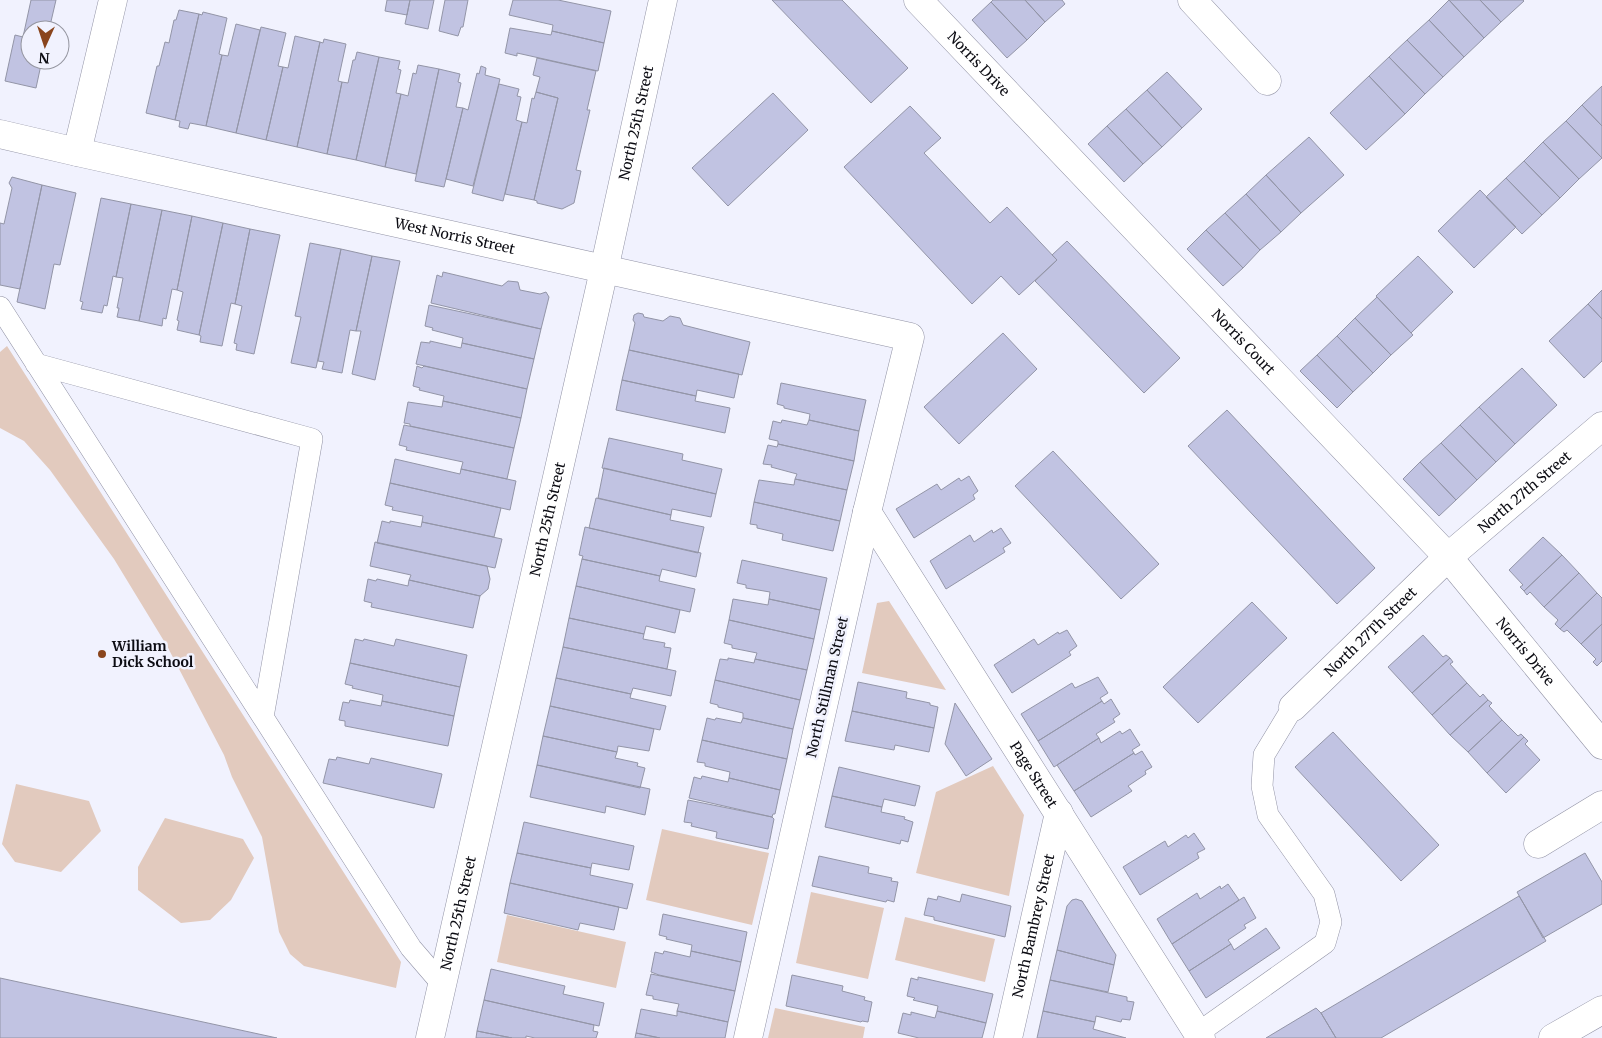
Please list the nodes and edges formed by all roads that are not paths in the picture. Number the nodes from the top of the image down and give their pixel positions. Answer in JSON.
{"nodes":[{"id":1,"x":113,"y":0,"type":"edge"},
{"id":2,"x":663,"y":0,"type":"edge"},
{"id":3,"x":918,"y":0,"type":"edge"},
{"id":4,"x":1192,"y":0,"type":"edge"},
{"id":5,"x":1267,"y":81,"type":"dead end"},
{"id":6,"x":1038,"y":127,"type":"joint"},
{"id":7,"x":0,"y":134,"type":"edge"},
{"id":8,"x":77,"y":152,"type":"junction"},
{"id":9,"x":604,"y":270,"type":"junction"},
{"id":10,"x":0,"y":307,"type":"edge"},
{"id":11,"x":910,"y":337,"type":"joint"},
{"id":12,"x":36,"y":364,"type":"junction"},
{"id":13,"x":1602,"y":426,"type":"edge"},
{"id":14,"x":867,"y":512,"type":"junction"},
{"id":15,"x":1448,"y":558,"type":"junction"},
{"id":16,"x":1293,"y":707,"type":"joint"},
{"id":17,"x":262,"y":717,"type":"junction"},
{"id":18,"x":1602,"y":746,"type":"edge"},
{"id":19,"x":1602,"y":806,"type":"edge"},
{"id":20,"x":1059,"y":813,"type":"junction"},
{"id":21,"x":1538,"y":844,"type":"dead end"},
{"id":22,"x":442,"y":984,"type":"junction"},
{"id":23,"x":1600,"y":1016,"type":"edge"},
{"id":24,"x":1199,"y":1036,"type":"edge"},
{"id":25,"x":430,"y":1038,"type":"edge"},
{"id":26,"x":748,"y":1038,"type":"edge"},
{"id":27,"x":1008,"y":1038,"type":"edge"},
{"id":28,"x":1554,"y":1038,"type":"edge"}],
"edges":[{"from":1,"to":8,"type":"street"},
{"from":2,"to":9,"type":"street","name":"North 25th Street"},
{"from":3,"to":6,"type":"street","name":"Norris Drive"},
{"from":4,"to":5,"type":"street"},
{"from":6,"to":15,"type":"street","name":"Norris Court"},
{"from":7,"to":8,"type":"street","name":"West Norris Street"},
{"from":8,"to":9,"type":"street","name":"West Norris Street"},
{"from":9,"to":11,"type":"street","name":"West Norris Street"},
{"from":9,"to":22,"type":"street","name":"North 25th Street"},
{"from":10,"to":12,"type":"lane"},
{"from":11,"to":14,"type":"street","name":"North Stillman Street"},
{"from":12,"to":17,"type":"lane"},
{"from":12,"to":17,"type":"lane"},
{"from":13,"to":15,"type":"street","name":"North 27th Street"},
{"from":14,"to":20,"type":"street","name":"Page Street"},
{"from":14,"to":26,"type":"street","name":"North Stillman Street"},
{"from":15,"to":16,"type":"street","name":"North 27Th Street"},
{"from":15,"to":18,"type":"street","name":"Norris Drive"},
{"from":16,"to":24,"type":"lane"},
{"from":17,"to":22,"type":"lane"},
{"from":19,"to":21,"type":"street"},
{"from":20,"to":24,"type":"street","name":"Page Street"},
{"from":20,"to":27,"type":"street","name":"North Bambrey Street"},
{"from":22,"to":25,"type":"street","name":"North 25th Street"},
{"from":23,"to":28,"type":"street"}]}
